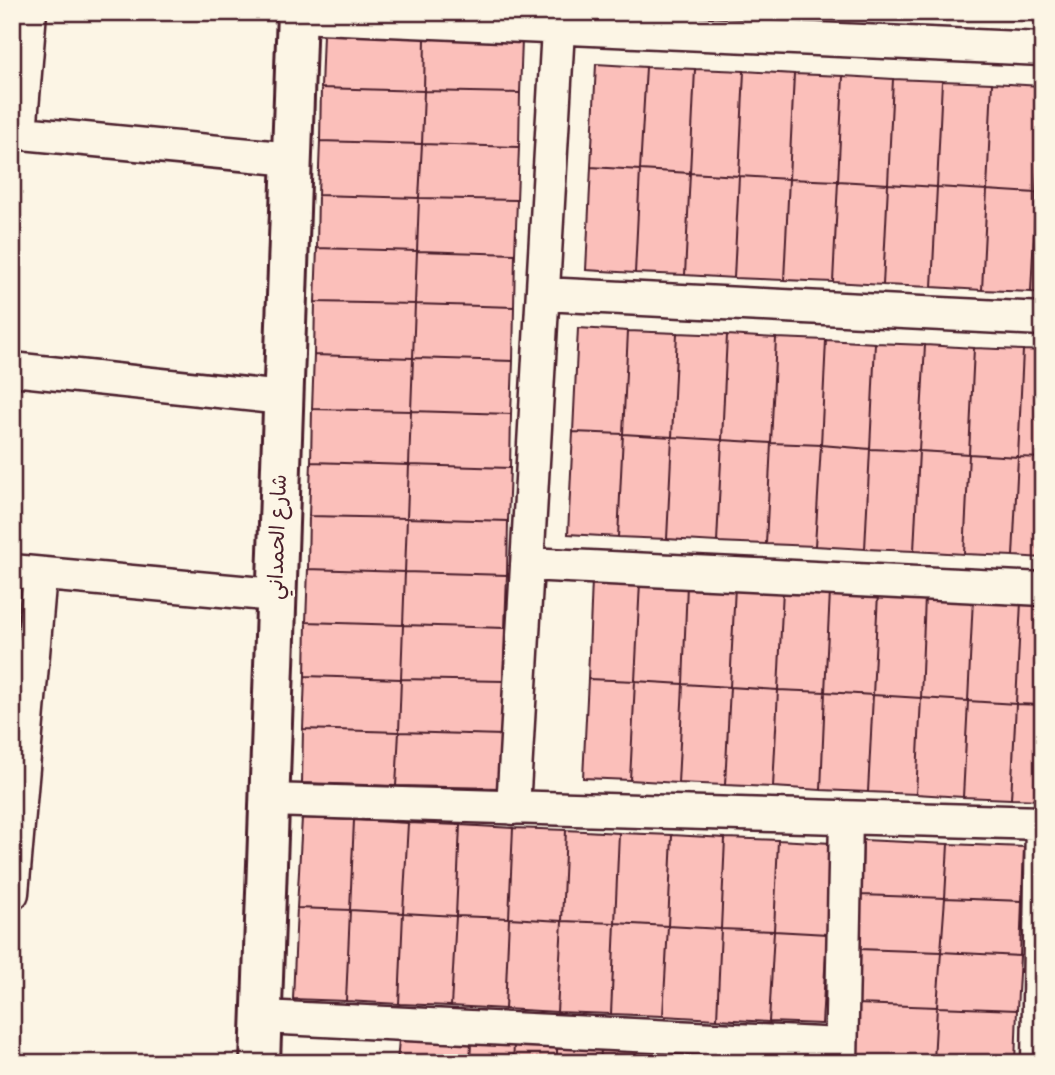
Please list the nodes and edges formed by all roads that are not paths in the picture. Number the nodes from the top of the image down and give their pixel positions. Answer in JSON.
{"nodes":[{"id":1,"x":30,"y":12,"type":"edge"},
{"id":2,"x":297,"y":14,"type":"edge"},
{"id":3,"x":558,"y":20,"type":"edge"},
{"id":4,"x":1043,"y":49,"type":"edge"},
{"id":5,"x":16,"y":132,"type":"edge"},
{"id":6,"x":292,"y":159,"type":"junction"},
{"id":7,"x":543,"y":294,"type":"junction"},
{"id":8,"x":1043,"y":319,"type":"edge"},
{"id":9,"x":12,"y":369,"type":"edge"},
{"id":10,"x":283,"y":398,"type":"junction"},
{"id":11,"x":527,"y":564,"type":"junction"},
{"id":12,"x":26,"y":572,"type":"edge"},
{"id":13,"x":1043,"y":589,"type":"edge"},
{"id":14,"x":275,"y":595,"type":"junction"},
{"id":15,"x":16,"y":796,"type":"edge"},
{"id":16,"x":269,"y":800,"type":"junction"},
{"id":17,"x":513,"y":808,"type":"junction"},
{"id":18,"x":846,"y":818,"type":"junction"},
{"id":19,"x":1042,"y":823,"type":"edge"},
{"id":20,"x":12,"y":893,"type":"edge"},
{"id":21,"x":262,"y":1017,"type":"junction"},
{"id":22,"x":841,"y":1054,"type":"edge"},
{"id":23,"x":260,"y":1063,"type":"edge"},
{"id":24,"x":1038,"y":1063,"type":"edge"}],
"edges":[{"from":1,"to":5,"type":"street"},
{"from":2,"to":3,"type":"street"},
{"from":2,"to":6,"type":"street","name":"شارع الحمداني"},
{"from":3,"to":4,"type":"street"},
{"from":3,"to":7,"type":"street"},
{"from":5,"to":6,"type":"street"},
{"from":6,"to":10,"type":"street","name":"شارع الحمداني"},
{"from":7,"to":8,"type":"street"},
{"from":7,"to":11,"type":"street"},
{"from":9,"to":10,"type":"street"},
{"from":10,"to":14,"type":"street","name":"شارع الحمداني"},
{"from":11,"to":13,"type":"street"},
{"from":11,"to":17,"type":"street"},
{"from":12,"to":14,"type":"street"},
{"from":12,"to":15,"type":"street"},
{"from":14,"to":16,"type":"street","name":"شارع الحمداني"},
{"from":15,"to":20,"type":"street"},
{"from":16,"to":17,"type":"street"},
{"from":16,"to":21,"type":"street","name":"شارع الحمداني"},
{"from":17,"to":18,"type":"street"},
{"from":18,"to":19,"type":"street"},
{"from":18,"to":22,"type":"street"},
{"from":19,"to":24,"type":"street"},
{"from":21,"to":22,"type":"street"},
{"from":21,"to":23,"type":"street","name":"شارع الحمداني"}]}
